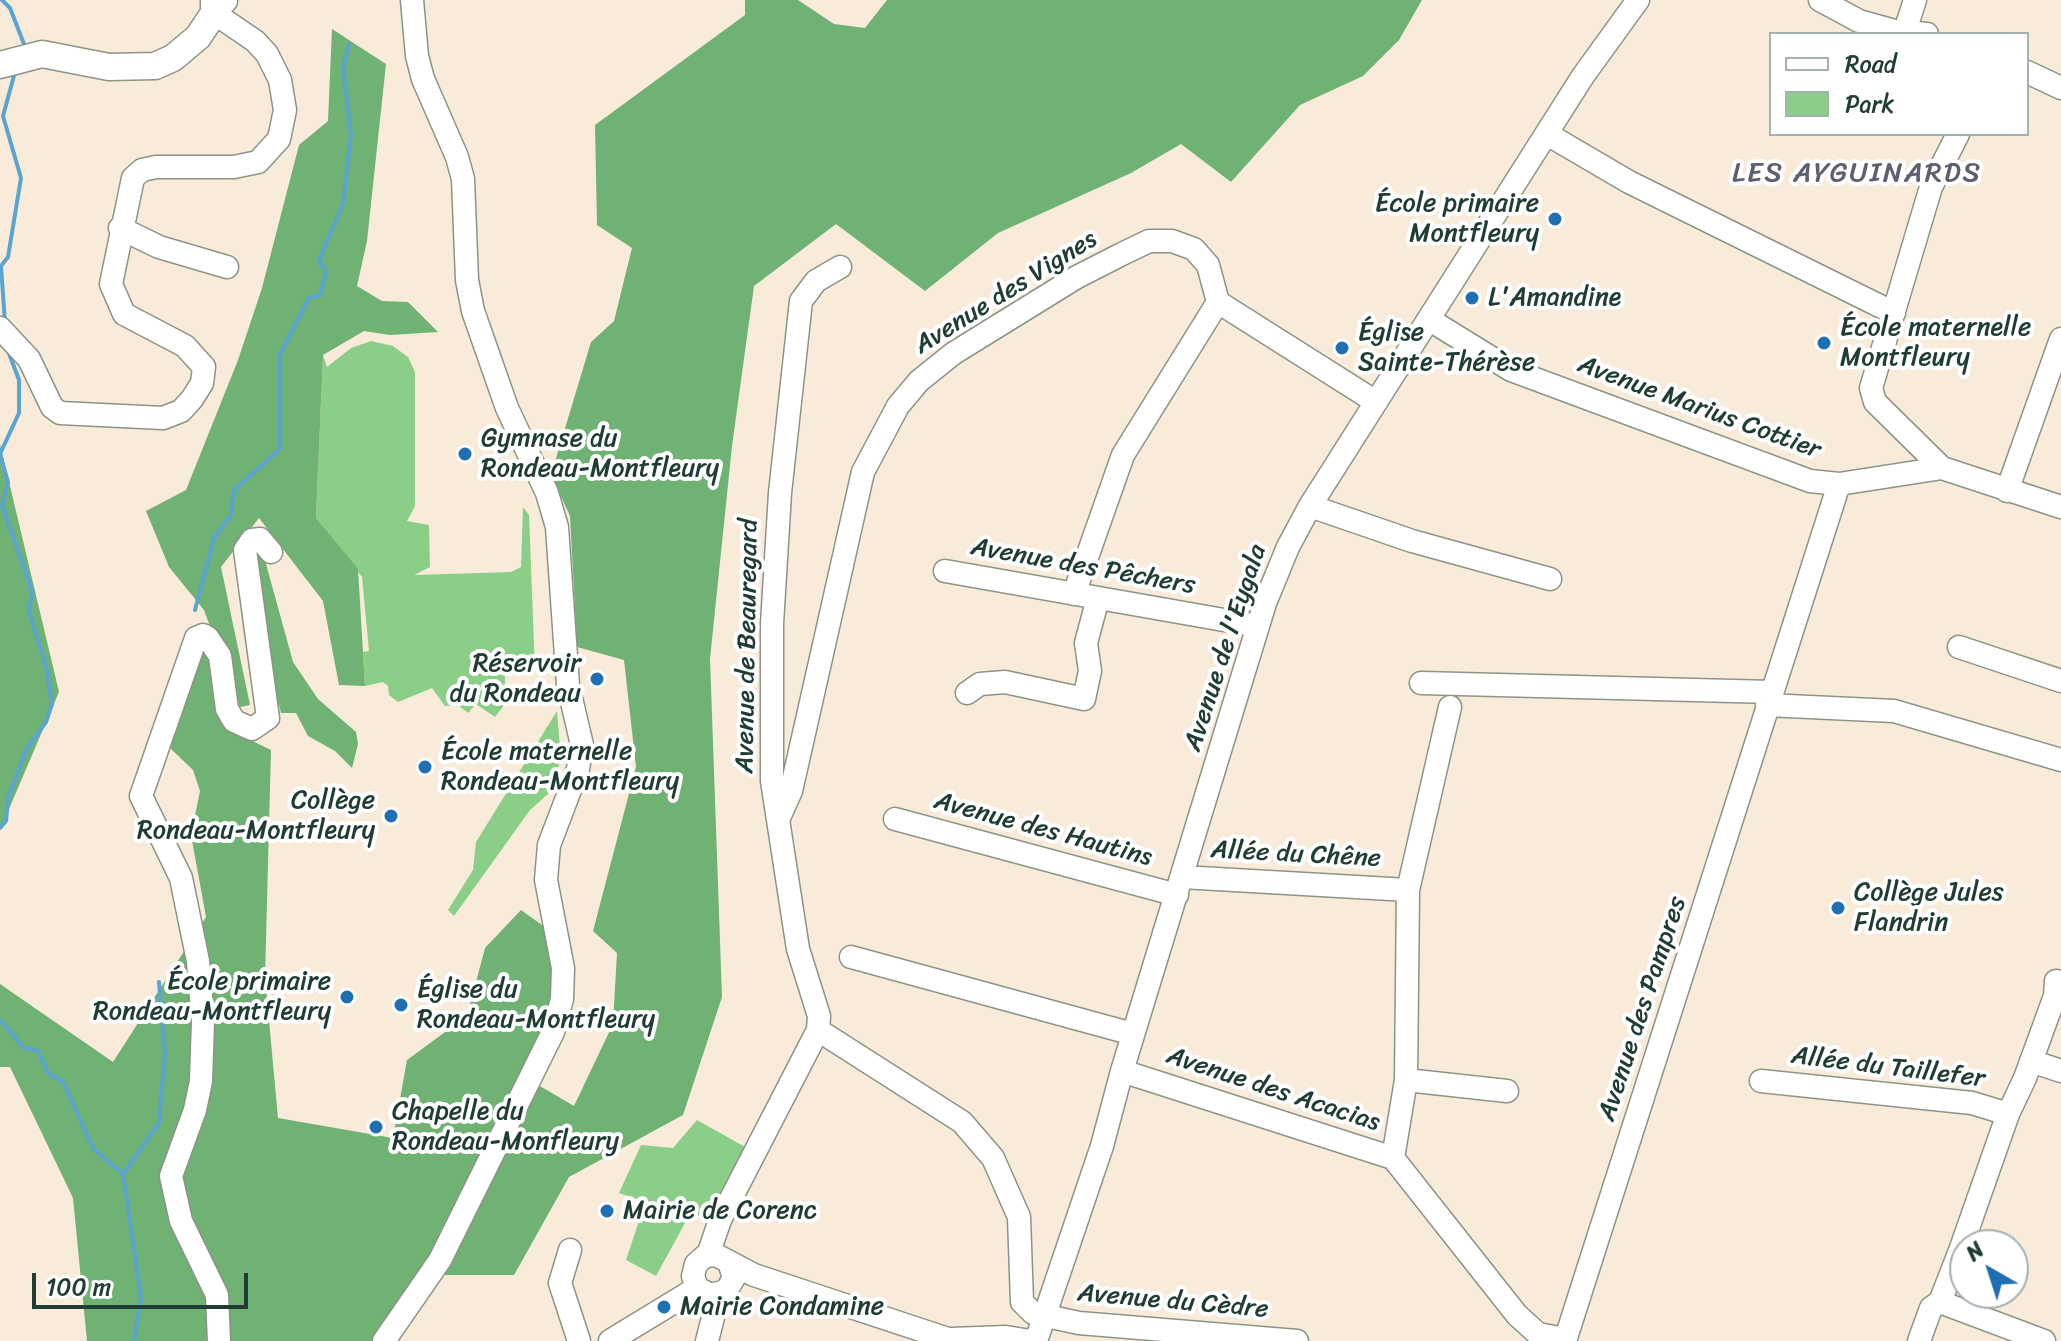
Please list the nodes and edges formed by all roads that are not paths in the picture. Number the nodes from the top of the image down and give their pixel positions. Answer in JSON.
{"nodes":[{"id":1,"x":412,"y":0,"type":"edge"},
{"id":2,"x":1638,"y":0,"type":"edge"},
{"id":3,"x":1820,"y":0,"type":"edge"},
{"id":4,"x":1915,"y":0,"type":"edge"},
{"id":5,"x":218,"y":4,"type":"edge"},
{"id":6,"x":1916,"y":32,"type":"edge"},
{"id":7,"x":0,"y":65,"type":"edge"},
{"id":8,"x":2029,"y":73,"type":"edge"},
{"id":9,"x":2061,"y":88,"type":"edge"},
{"id":10,"x":1547,"y":134,"type":"junction"},
{"id":11,"x":1957,"y":136,"type":"edge"},
{"id":12,"x":120,"y":228,"type":"junction"},
{"id":13,"x":227,"y":267,"type":"dead end"},
{"id":14,"x":840,"y":267,"type":"dead end"},
{"id":15,"x":1218,"y":302,"type":"junction"},
{"id":16,"x":1894,"y":313,"type":"junction"},
{"id":17,"x":1430,"y":320,"type":"junction"},
{"id":18,"x":0,"y":328,"type":"edge"},
{"id":19,"x":2061,"y":339,"type":"edge"},
{"id":20,"x":1376,"y":402,"type":"junction"},
{"id":21,"x":1926,"y":451,"type":"junction"},
{"id":22,"x":1942,"y":468,"type":"junction"},
{"id":23,"x":1917,"y":474,"type":"junction"},
{"id":24,"x":1839,"y":484,"type":"junction"},
{"id":25,"x":2007,"y":491,"type":"junction"},
{"id":26,"x":1310,"y":506,"type":"junction"},
{"id":27,"x":2061,"y":507,"type":"edge"},
{"id":28,"x":271,"y":552,"type":"dead end"},
{"id":29,"x":945,"y":571,"type":"dead end"},
{"id":30,"x":1550,"y":579,"type":"dead end"},
{"id":31,"x":1074,"y":594,"type":"junction"},
{"id":32,"x":1098,"y":598,"type":"junction"},
{"id":33,"x":1258,"y":626,"type":"junction"},
{"id":34,"x":1959,"y":647,"type":"dead end"},
{"id":35,"x":2061,"y":681,"type":"edge"},
{"id":36,"x":1421,"y":683,"type":"dead end"},
{"id":37,"x":967,"y":693,"type":"dead end"},
{"id":38,"x":1770,"y":699,"type":"junction"},
{"id":39,"x":1450,"y":707,"type":"dead end"},
{"id":40,"x":2061,"y":760,"type":"edge"},
{"id":41,"x":895,"y":819,"type":"dead end"},
{"id":42,"x":778,"y":820,"type":"junction"},
{"id":43,"x":1179,"y":886,"type":"junction"},
{"id":44,"x":1408,"y":890,"type":"junction"},
{"id":45,"x":851,"y":957,"type":"dead end"},
{"id":46,"x":2058,"y":974,"type":"edge"},
{"id":47,"x":818,"y":1030,"type":"junction"},
{"id":48,"x":1133,"y":1034,"type":"junction"},
{"id":49,"x":2031,"y":1061,"type":"junction"},
{"id":50,"x":1122,"y":1071,"type":"junction"},
{"id":51,"x":2061,"y":1071,"type":"edge"},
{"id":52,"x":1406,"y":1080,"type":"junction"},
{"id":53,"x":1761,"y":1081,"type":"dead end"},
{"id":54,"x":1507,"y":1091,"type":"dead end"},
{"id":55,"x":2010,"y":1108,"type":"junction"},
{"id":56,"x":1393,"y":1158,"type":"junction"},
{"id":57,"x":570,"y":1250,"type":"dead end"},
{"id":58,"x":719,"y":1259,"type":"junction"},
{"id":59,"x":754,"y":1275,"type":"junction"},
{"id":60,"x":697,"y":1288,"type":"junction"},
{"id":61,"x":725,"y":1290,"type":"junction"},
{"id":62,"x":1940,"y":1302,"type":"junction"},
{"id":63,"x":1044,"y":1316,"type":"junction"},
{"id":64,"x":952,"y":1340,"type":"edge"},
{"id":65,"x":1565,"y":1340,"type":"edge"},
{"id":66,"x":219,"y":1341,"type":"edge"},
{"id":67,"x":384,"y":1341,"type":"edge"},
{"id":68,"x":579,"y":1341,"type":"edge"},
{"id":69,"x":610,"y":1341,"type":"edge"},
{"id":70,"x":707,"y":1341,"type":"edge"},
{"id":71,"x":1033,"y":1341,"type":"edge"},
{"id":72,"x":1297,"y":1341,"type":"edge"},
{"id":73,"x":1919,"y":1341,"type":"edge"},
{"id":74,"x":1935,"y":1341,"type":"edge"},
{"id":75,"x":2044,"y":1341,"type":"edge"}],
"edges":[{"from":1,"to":67,"type":"street"},
{"from":2,"to":10,"type":"street","name":"Avenue de l'Eygala"},
{"from":3,"to":6,"type":"street"},
{"from":4,"to":6,"type":"street"},
{"from":5,"to":7,"type":"main road"},
{"from":5,"to":12,"type":"street"},
{"from":8,"to":9,"type":"street"},
{"from":10,"to":16,"type":"street"},
{"from":10,"to":17,"type":"street","name":"Avenue de l'Eygala"},
{"from":11,"to":16,"type":"street"},
{"from":12,"to":13,"type":"street"},
{"from":12,"to":18,"type":"street"},
{"from":14,"to":42,"type":"street","name":"Avenue de Beauregard"},
{"from":15,"to":20,"type":"street"},
{"from":15,"to":31,"type":"street"},
{"from":15,"to":42,"type":"street","name":"Avenue des Vignes"},
{"from":16,"to":21,"type":"street"},
{"from":17,"to":20,"type":"street","name":"Avenue de l'Eygala"},
{"from":17,"to":24,"type":"street","name":"Avenue Marius Cottier"},
{"from":19,"to":25,"type":"street"},
{"from":20,"to":26,"type":"street","name":"Avenue de l'Eygala"},
{"from":21,"to":22,"type":"street"},
{"from":21,"to":23,"type":"street"},
{"from":22,"to":23,"type":"street","name":"Avenue Marius Cottier"},
{"from":22,"to":25,"type":"street"},
{"from":23,"to":24,"type":"street","name":"Avenue Marius Cottier"},
{"from":24,"to":38,"type":"street","name":"Avenue des Pampres"},
{"from":25,"to":27,"type":"street"},
{"from":26,"to":30,"type":"street"},
{"from":26,"to":33,"type":"street","name":"Avenue de l'Eygala"},
{"from":28,"to":66,"type":"street"},
{"from":29,"to":31,"type":"street","name":"Avenue des Pêchers"},
{"from":31,"to":32,"type":"street","name":"Avenue des Pêchers"},
{"from":32,"to":33,"type":"street","name":"Avenue des Pêchers"},
{"from":32,"to":37,"type":"street"},
{"from":33,"to":43,"type":"street","name":"Avenue de l'Eygala"},
{"from":34,"to":35,"type":"street"},
{"from":36,"to":38,"type":"street"},
{"from":38,"to":40,"type":"street"},
{"from":38,"to":65,"type":"street","name":"Avenue des Pampres"},
{"from":39,"to":44,"type":"street"},
{"from":41,"to":43,"type":"street","name":"Avenue des Hautins"},
{"from":42,"to":47,"type":"street","name":"Avenue de Beauregard"},
{"from":43,"to":44,"type":"street","name":"Allée du Chêne"},
{"from":43,"to":48,"type":"street","name":"Avenue de l'Eygala"},
{"from":44,"to":52,"type":"street"},
{"from":45,"to":48,"type":"street"},
{"from":46,"to":49,"type":"street"},
{"from":46,"to":55,"type":"street"},
{"from":47,"to":58,"type":"street"},
{"from":47,"to":63,"type":"street"},
{"from":48,"to":50,"type":"street","name":"Avenue de l'Eygala"},
{"from":49,"to":51,"type":"street"},
{"from":49,"to":55,"type":"street"},
{"from":50,"to":56,"type":"street","name":"Avenue des Acacias"},
{"from":50,"to":63,"type":"street","name":"Avenue de l'Eygala"},
{"from":52,"to":54,"type":"street"},
{"from":52,"to":56,"type":"street"},
{"from":53,"to":55,"type":"street","name":"Allée du Taillefer"},
{"from":55,"to":62,"type":"street"},
{"from":56,"to":65,"type":"street","name":"Avenue des Acacias"},
{"from":57,"to":68,"type":"street"},
{"from":58,"to":59,"type":"street"},
{"from":58,"to":60,"type":"street"},
{"from":58,"to":61,"type":"street"},
{"from":59,"to":61,"type":"street"},
{"from":59,"to":64,"type":"street"},
{"from":60,"to":61,"type":"street"},
{"from":60,"to":69,"type":"street"},
{"from":61,"to":70,"type":"street"},
{"from":62,"to":73,"type":"street"},
{"from":62,"to":74,"type":"street"},
{"from":62,"to":75,"type":"street"},
{"from":63,"to":71,"type":"street","name":"Avenue de l'Eygala"},
{"from":63,"to":72,"type":"street","name":"Avenue du Cèdre"},
{"from":64,"to":71,"type":"street"}]}
